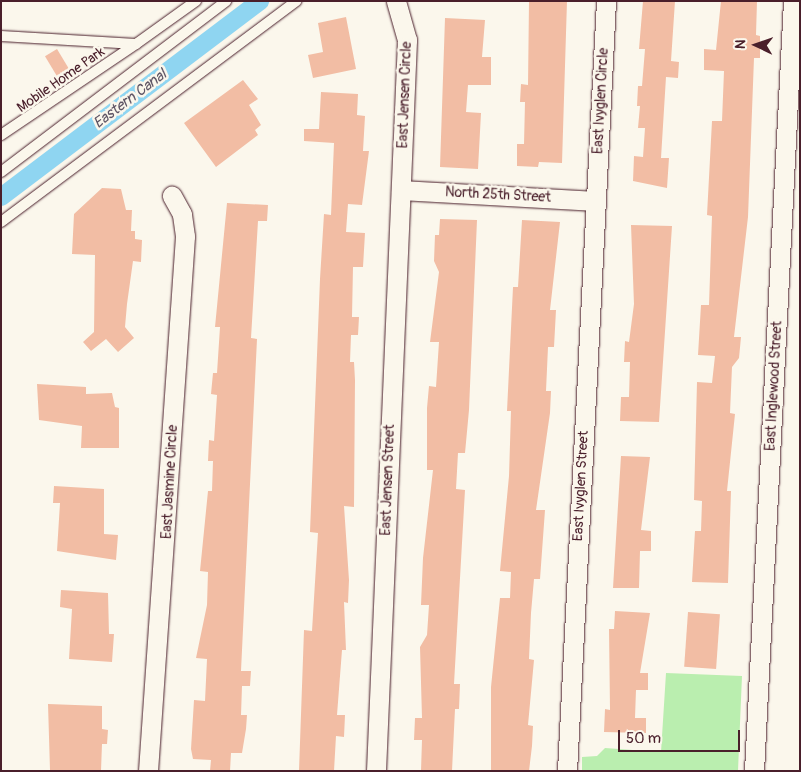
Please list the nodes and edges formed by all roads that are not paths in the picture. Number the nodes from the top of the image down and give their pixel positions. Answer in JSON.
{"nodes":[{"id":1,"x":196,"y":1,"type":"edge"},
{"id":2,"x":226,"y":1,"type":"edge"},
{"id":3,"x":296,"y":1,"type":"edge"},
{"id":4,"x":396,"y":1,"type":"edge"},
{"id":5,"x":606,"y":1,"type":"edge"},
{"id":6,"x":793,"y":1,"type":"edge"},
{"id":7,"x":1,"y":36,"type":"edge"},
{"id":8,"x":136,"y":44,"type":"junction"},
{"id":9,"x":1,"y":135,"type":"edge"},
{"id":10,"x":1,"y":172,"type":"edge"},
{"id":11,"x":401,"y":190,"type":"junction"},
{"id":12,"x":172,"y":196,"type":"dead end"},
{"id":13,"x":596,"y":201,"type":"junction"},
{"id":14,"x":1,"y":222,"type":"edge"},
{"id":15,"x":148,"y":771,"type":"edge"},
{"id":16,"x":376,"y":771,"type":"edge"},
{"id":17,"x":567,"y":771,"type":"edge"},
{"id":18,"x":754,"y":771,"type":"edge"}],
"edges":[{"from":1,"to":8,"type":"lane","name":"Mobile Home Park"},
{"from":2,"to":10,"type":"lane"},
{"from":3,"to":14,"type":"lane"},
{"from":4,"to":11,"type":"street","name":"East Jensen Circle"},
{"from":5,"to":13,"type":"street","name":"East Ivyglen Circle"},
{"from":6,"to":18,"type":"street","name":"East Inglewood Street"},
{"from":7,"to":8,"type":"lane","name":"Mobile Home Park"},
{"from":8,"to":9,"type":"lane","name":"Mobile Home Park"},
{"from":11,"to":13,"type":"street","name":"North 25th Street"},
{"from":11,"to":16,"type":"street","name":"East Jensen Street"},
{"from":12,"to":15,"type":"street","name":"East Jasmine Circle"},
{"from":13,"to":17,"type":"street","name":"East Ivyglen Street"}]}
